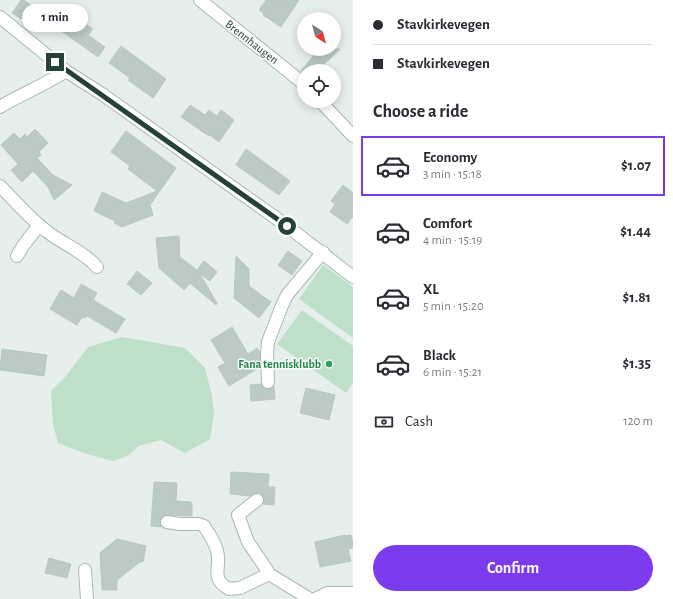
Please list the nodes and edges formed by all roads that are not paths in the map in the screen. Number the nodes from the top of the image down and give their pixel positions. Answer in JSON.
{"nodes":[{"id":1,"x":200,"y":0,"type":"edge"},
{"id":2,"x":0,"y":17,"type":"edge"},
{"id":3,"x":66,"y":71,"type":"junction"},
{"id":4,"x":297,"y":78,"type":"edge"},
{"id":5,"x":0,"y":107,"type":"edge"},
{"id":6,"x":327,"y":108,"type":"edge"},
{"id":7,"x":353,"y":136,"type":"edge"},
{"id":8,"x":0,"y":186,"type":"edge"},
{"id":9,"x":39,"y":225,"type":"junction"},
{"id":10,"x":323,"y":252,"type":"junction"},
{"id":11,"x":17,"y":256,"type":"dead end"},
{"id":12,"x":97,"y":267,"type":"dead end"},
{"id":13,"x":353,"y":277,"type":"edge"},
{"id":14,"x":268,"y":382,"type":"dead end"},
{"id":15,"x":257,"y":500,"type":"dead end"},
{"id":16,"x":167,"y":522,"type":"dead end"},
{"id":17,"x":85,"y":570,"type":"dead end"},
{"id":18,"x":268,"y":574,"type":"junction"},
{"id":19,"x":353,"y":593,"type":"edge"},
{"id":20,"x":87,"y":599,"type":"edge"},
{"id":21,"x":310,"y":599,"type":"edge"},
{"id":22,"x":315,"y":599,"type":"edge"}],
"edges":[{"from":1,"to":4,"type":"street","name":"Brennhaugen"},
{"from":2,"to":3,"type":"street"},
{"from":3,"to":5,"type":"street"},
{"from":3,"to":10,"type":"street"},
{"from":6,"to":7,"type":"street"},
{"from":8,"to":9,"type":"street"},
{"from":9,"to":11,"type":"street"},
{"from":9,"to":12,"type":"street"},
{"from":10,"to":13,"type":"street"},
{"from":10,"to":14,"type":"street"},
{"from":15,"to":18,"type":"street"},
{"from":16,"to":18,"type":"street"},
{"from":17,"to":20,"type":"street"},
{"from":18,"to":21,"type":"street"},
{"from":19,"to":22,"type":"street"}]}
